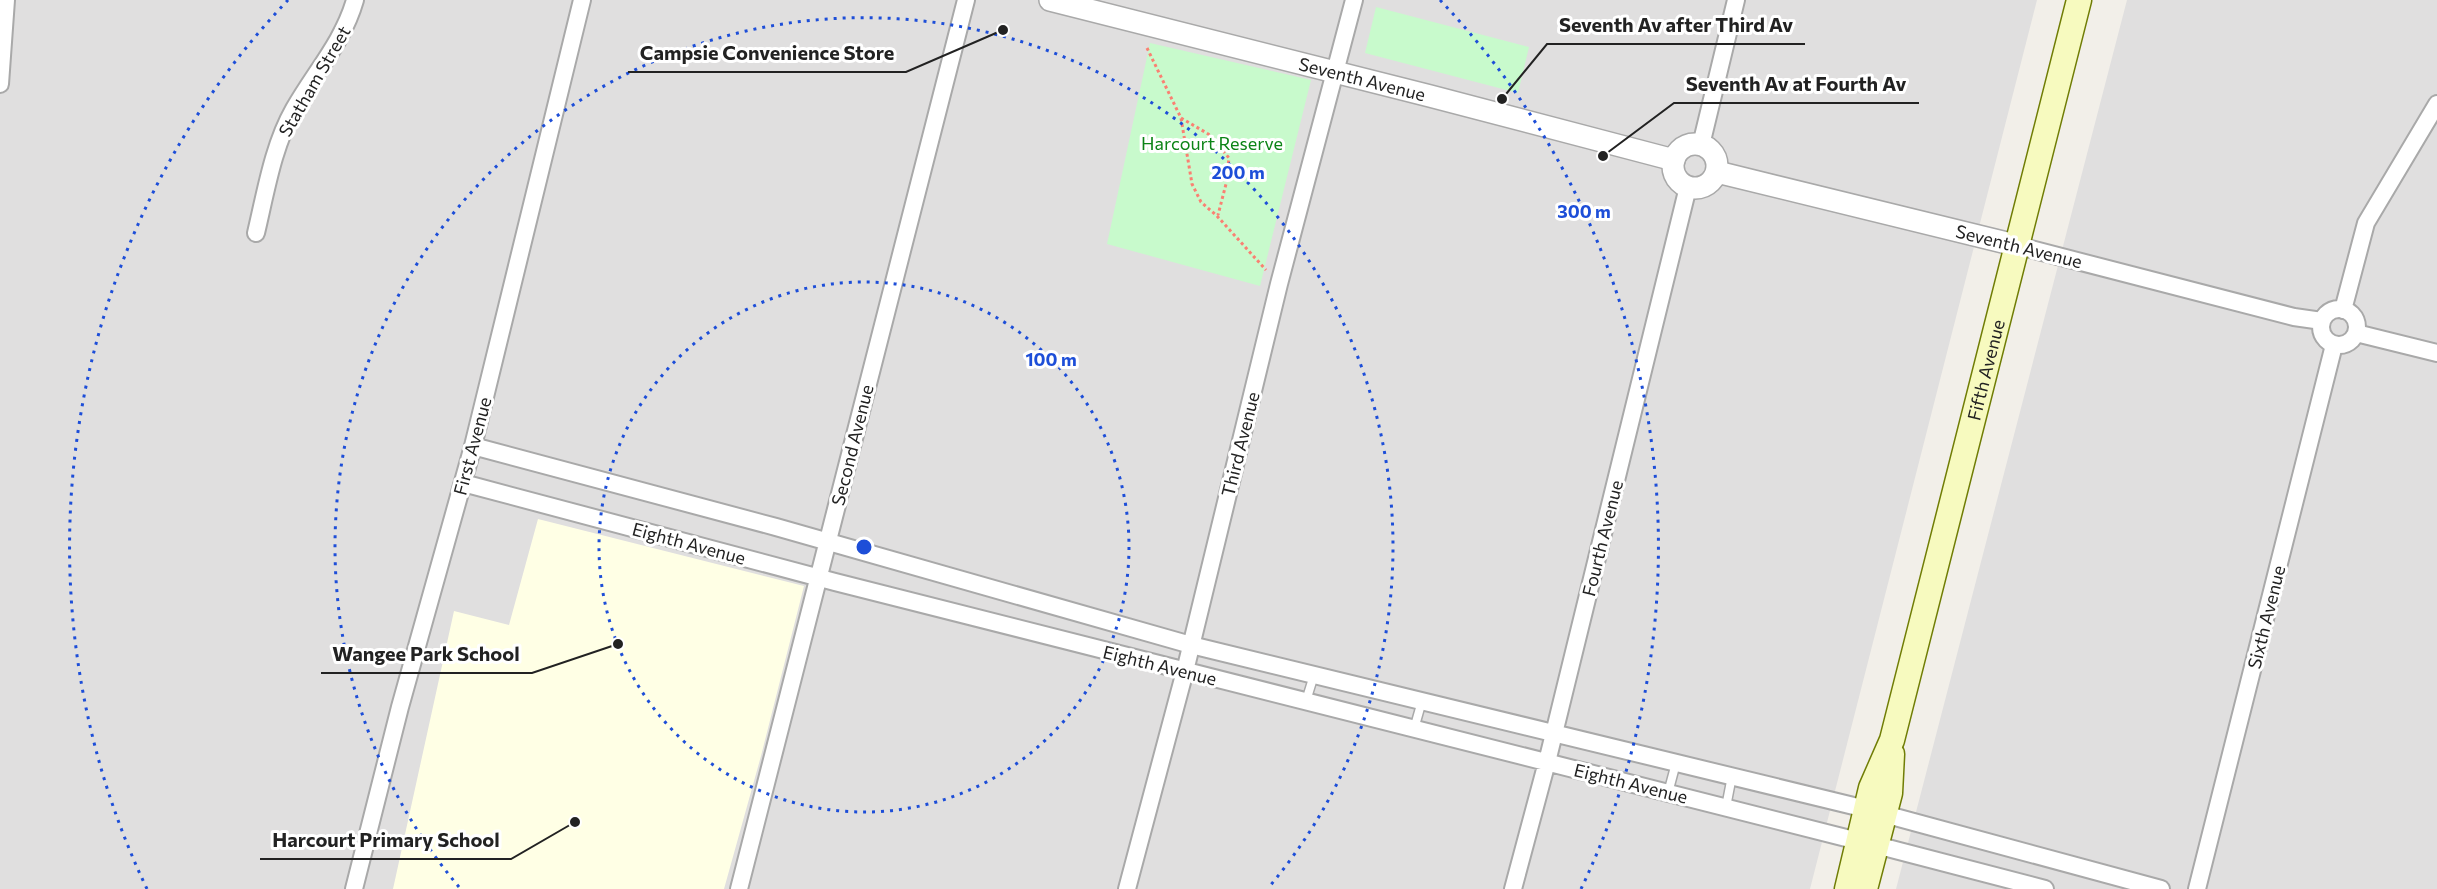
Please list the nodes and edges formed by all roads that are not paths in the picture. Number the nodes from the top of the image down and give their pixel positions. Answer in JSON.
{"nodes":[{"id":1,"x":6,"y":0,"type":"edge"},
{"id":2,"x":355,"y":0,"type":"edge"},
{"id":3,"x":582,"y":0,"type":"edge"},
{"id":4,"x":966,"y":0,"type":"edge"},
{"id":5,"x":1050,"y":0,"type":"edge"},
{"id":6,"x":1354,"y":0,"type":"edge"},
{"id":7,"x":1736,"y":0,"type":"edge"},
{"id":8,"x":2079,"y":0,"type":"edge"},
{"id":9,"x":1335,"y":73,"type":"junction"},
{"id":10,"x":0,"y":84,"type":"edge"},
{"id":11,"x":2437,"y":104,"type":"edge"},
{"id":12,"x":1701,"y":145,"type":"junction"},
{"id":13,"x":1674,"y":160,"type":"junction"},
{"id":14,"x":1717,"y":172,"type":"junction"},
{"id":15,"x":1688,"y":187,"type":"junction"},
{"id":16,"x":256,"y":233,"type":"dead end"},
{"id":17,"x":2019,"y":246,"type":"junction"},
{"id":18,"x":2343,"y":310,"type":"junction"},
{"id":19,"x":2322,"y":321,"type":"junction"},
{"id":20,"x":2356,"y":333,"type":"junction"},
{"id":21,"x":2334,"y":345,"type":"junction"},
{"id":22,"x":2437,"y":353,"type":"edge"},
{"id":23,"x":473,"y":446,"type":"junction"},
{"id":24,"x":463,"y":483,"type":"junction"},
{"id":25,"x":828,"y":542,"type":"junction"},
{"id":26,"x":819,"y":578,"type":"junction"},
{"id":27,"x":1191,"y":645,"type":"junction"},
{"id":28,"x":1185,"y":671,"type":"junction"},
{"id":29,"x":1314,"y":675,"type":"junction"},
{"id":30,"x":1422,"y":701,"type":"junction"},
{"id":31,"x":1306,"y":702,"type":"junction"},
{"id":32,"x":1414,"y":729,"type":"junction"},
{"id":33,"x":1553,"y":733,"type":"junction"},
{"id":34,"x":1547,"y":762,"type":"junction"},
{"id":35,"x":1676,"y":763,"type":"junction"},
{"id":36,"x":1732,"y":776,"type":"junction"},
{"id":37,"x":1668,"y":793,"type":"junction"},
{"id":38,"x":1726,"y":807,"type":"junction"},
{"id":39,"x":1875,"y":812,"type":"junction"},
{"id":40,"x":1867,"y":843,"type":"junction"},
{"id":41,"x":354,"y":889,"type":"edge"},
{"id":42,"x":739,"y":889,"type":"edge"},
{"id":43,"x":1127,"y":889,"type":"edge"},
{"id":44,"x":1513,"y":889,"type":"edge"},
{"id":45,"x":1848,"y":889,"type":"edge"},
{"id":46,"x":1865,"y":889,"type":"edge"},
{"id":47,"x":2045,"y":889,"type":"edge"},
{"id":48,"x":2161,"y":889,"type":"edge"},
{"id":49,"x":2197,"y":889,"type":"edge"}],
"edges":[{"from":1,"to":10,"type":"street"},
{"from":2,"to":16,"type":"street","name":"Statham Street"},
{"from":3,"to":23,"type":"street","name":"First Avenue"},
{"from":4,"to":25,"type":"street","name":"Second Avenue"},
{"from":5,"to":9,"type":"street","name":"Seventh Avenue"},
{"from":6,"to":9,"type":"street","name":"Third Avenue"},
{"from":7,"to":12,"type":"street"},
{"from":8,"to":17,"type":"main road","name":"Fifth Avenue"},
{"from":9,"to":13,"type":"street","name":"Seventh Avenue"},
{"from":9,"to":27,"type":"street","name":"Third Avenue"},
{"from":11,"to":18,"type":"street"},
{"from":12,"to":13,"type":"street"},
{"from":12,"to":14,"type":"street"},
{"from":13,"to":15,"type":"street"},
{"from":14,"to":15,"type":"street"},
{"from":14,"to":17,"type":"street","name":"Seventh Avenue"},
{"from":15,"to":33,"type":"street","name":"Fourth Avenue"},
{"from":17,"to":19,"type":"street","name":"Seventh Avenue"},
{"from":17,"to":39,"type":"main road","name":"Fifth Avenue"},
{"from":18,"to":19,"type":"street"},
{"from":18,"to":20,"type":"street"},
{"from":19,"to":21,"type":"street"},
{"from":20,"to":21,"type":"street"},
{"from":20,"to":22,"type":"street"},
{"from":21,"to":49,"type":"street","name":"Sixth Avenue"},
{"from":23,"to":24,"type":"street","name":"First Avenue"},
{"from":23,"to":25,"type":"street","name":"Eighth Avenue"},
{"from":24,"to":26,"type":"street","name":"Eighth Avenue"},
{"from":24,"to":41,"type":"street","name":"First Avenue"},
{"from":25,"to":26,"type":"street","name":"Second Avenue"},
{"from":25,"to":27,"type":"street","name":"Eighth Avenue"},
{"from":26,"to":28,"type":"street","name":"Eighth Avenue"},
{"from":26,"to":42,"type":"street","name":"Second Avenue"},
{"from":27,"to":28,"type":"street","name":"Third Avenue"},
{"from":27,"to":29,"type":"street","name":"Eighth Avenue"},
{"from":28,"to":31,"type":"street","name":"Eighth Avenue"},
{"from":28,"to":43,"type":"street","name":"Third Avenue"},
{"from":29,"to":30,"type":"street","name":"Eighth Avenue"},
{"from":29,"to":31,"type":"lane"},
{"from":30,"to":32,"type":"lane"},
{"from":30,"to":33,"type":"street","name":"Eighth Avenue"},
{"from":31,"to":32,"type":"street","name":"Eighth Avenue"},
{"from":32,"to":34,"type":"street","name":"Eighth Avenue"},
{"from":33,"to":34,"type":"street","name":"Fourth Avenue"},
{"from":33,"to":35,"type":"street","name":"Eighth Avenue"},
{"from":34,"to":37,"type":"street","name":"Eighth Avenue"},
{"from":34,"to":44,"type":"street","name":"Fourth Avenue"},
{"from":35,"to":36,"type":"street","name":"Eighth Avenue"},
{"from":35,"to":37,"type":"lane"},
{"from":36,"to":38,"type":"lane"},
{"from":36,"to":39,"type":"street","name":"Eighth Avenue"},
{"from":37,"to":38,"type":"street","name":"Eighth Avenue"},
{"from":38,"to":40,"type":"street","name":"Eighth Avenue"},
{"from":39,"to":40,"type":"main road","name":"Fifth Avenue"},
{"from":39,"to":48,"type":"street","name":"Eighth Avenue"},
{"from":40,"to":45,"type":"main road","name":"Fifth Avenue"},
{"from":40,"to":46,"type":"main road","name":"Fifth Avenue"},
{"from":40,"to":47,"type":"street","name":"Eighth Avenue"}]}
